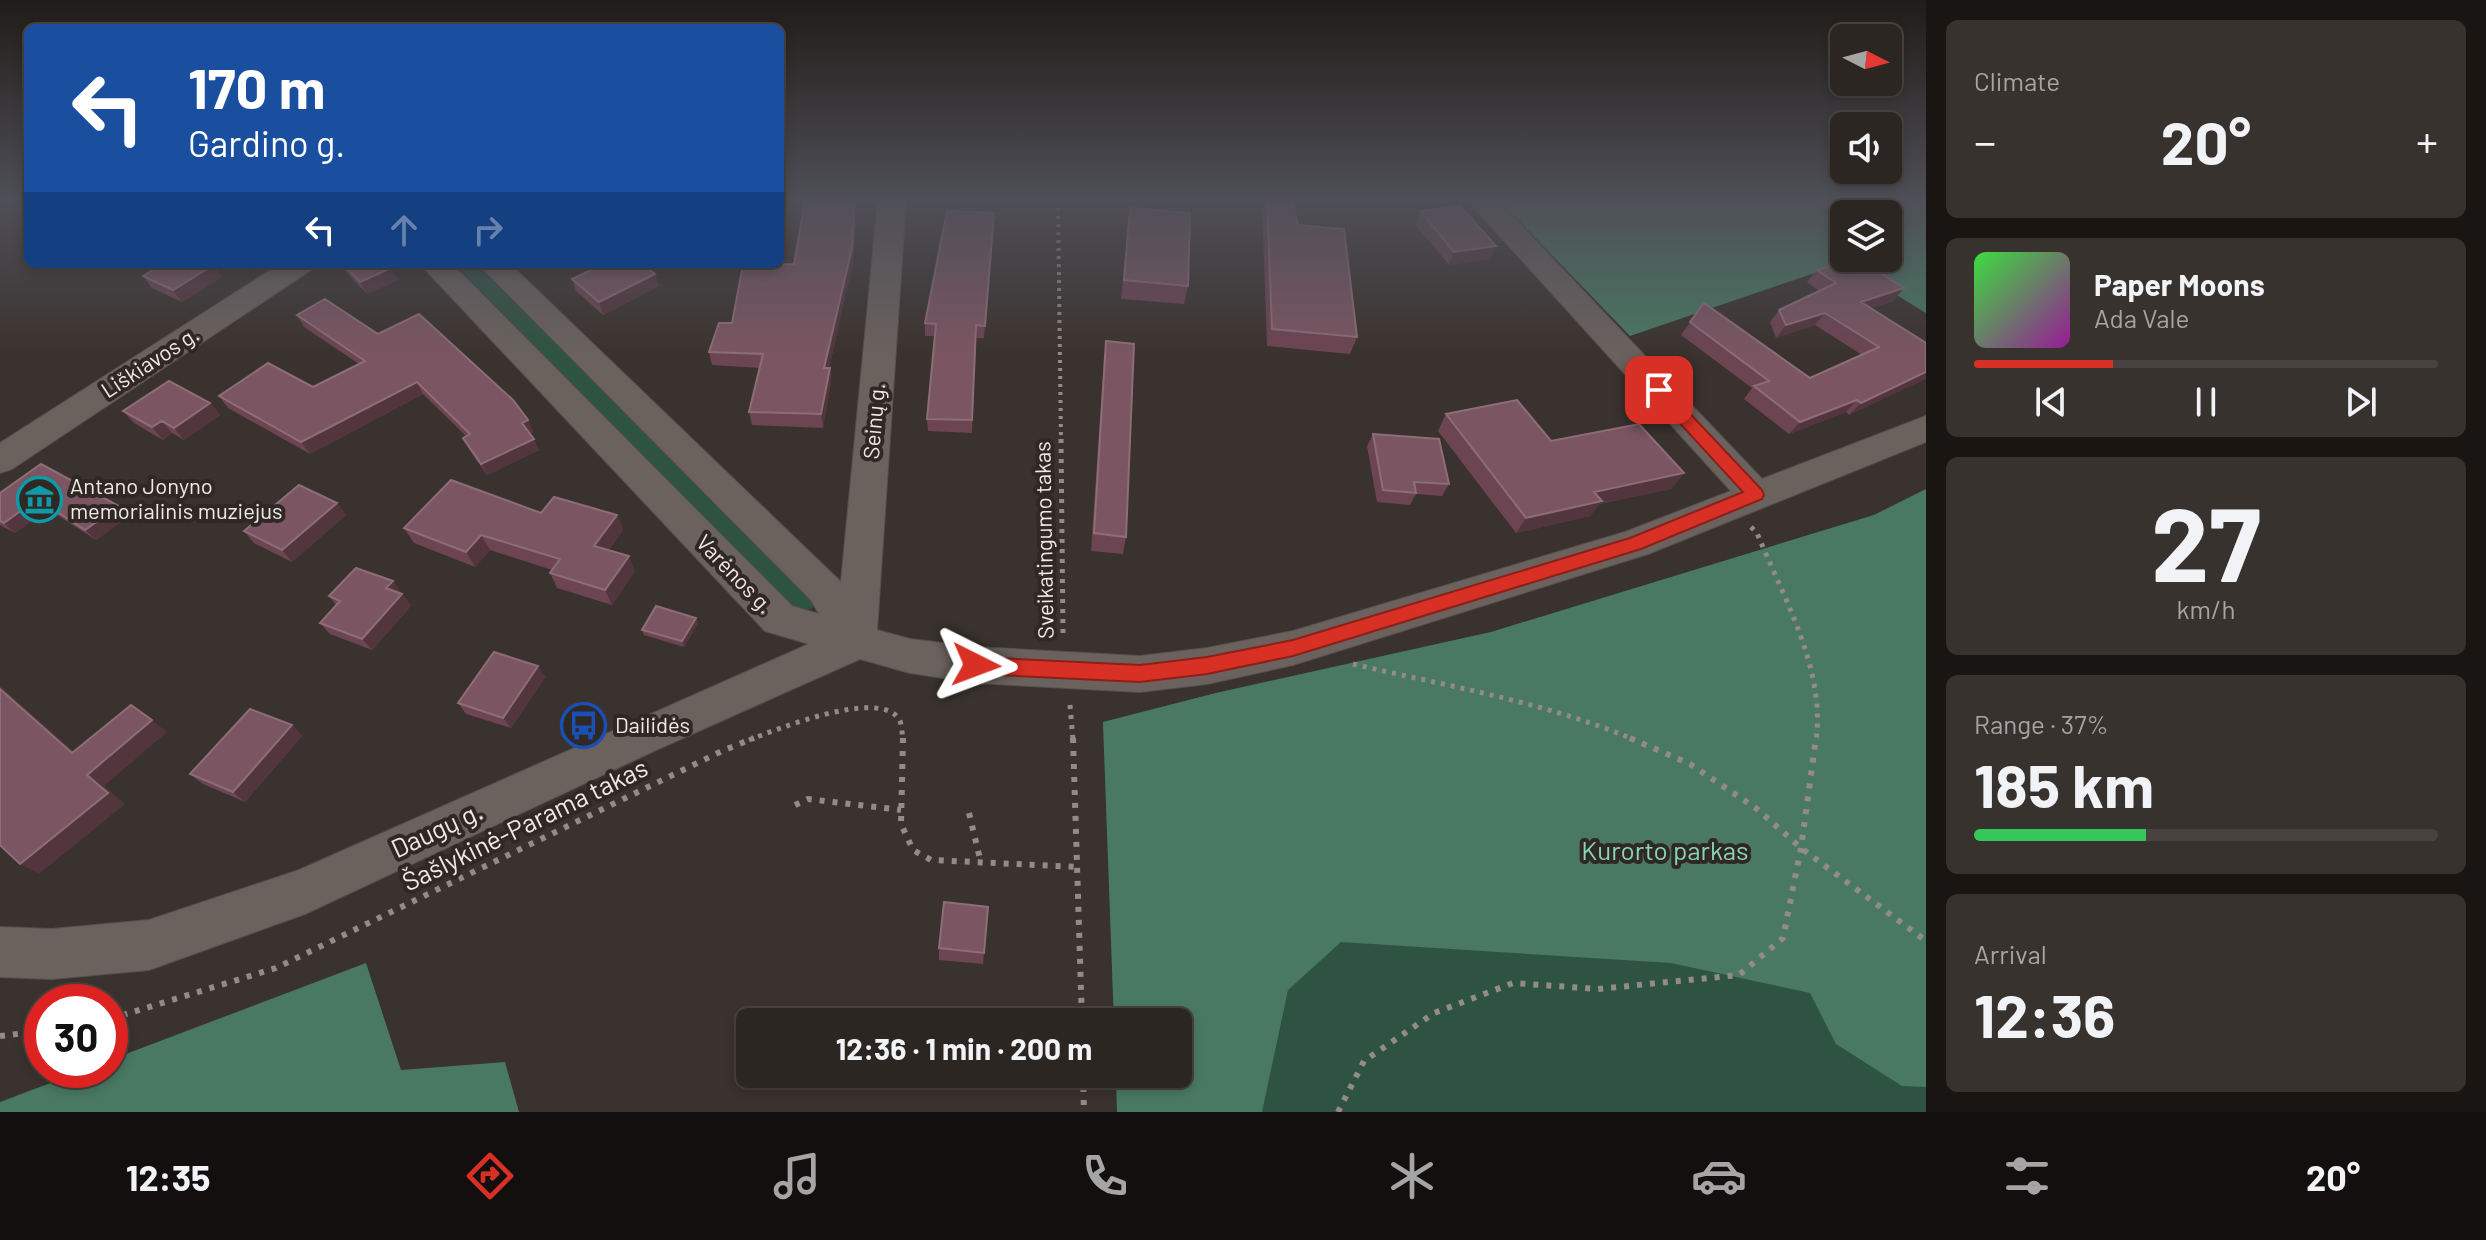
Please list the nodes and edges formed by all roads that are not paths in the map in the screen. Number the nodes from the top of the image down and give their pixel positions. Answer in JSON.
{"nodes":[{"id":1,"x":888,"y":252,"type":"edge"},
{"id":2,"x":1526,"y":252,"type":"edge"},
{"id":3,"x":295,"y":268,"type":"edge"},
{"id":4,"x":439,"y":268,"type":"edge"},
{"id":5,"x":497,"y":268,"type":"edge"},
{"id":6,"x":1926,"y":428,"type":"edge"},
{"id":7,"x":0,"y":460,"type":"edge"},
{"id":8,"x":1742,"y":500,"type":"junction"},
{"id":9,"x":856,"y":642,"type":"junction"},
{"id":10,"x":0,"y":952,"type":"edge"}],
"edges":[{"from":1,"to":9,"type":"street","name":"Seinų g."},
{"from":2,"to":8,"type":"street"},
{"from":3,"to":7,"type":"street","name":"Liškiavos g."},
{"from":4,"to":9,"type":"street","name":"Varėnos g."},
{"from":5,"to":9,"type":"street"},
{"from":6,"to":8,"type":"street","name":"Varėnos g."},
{"from":8,"to":9,"type":"street","name":"Varėnos g."},
{"from":9,"to":10,"type":"street","name":"Daugų g."}]}
